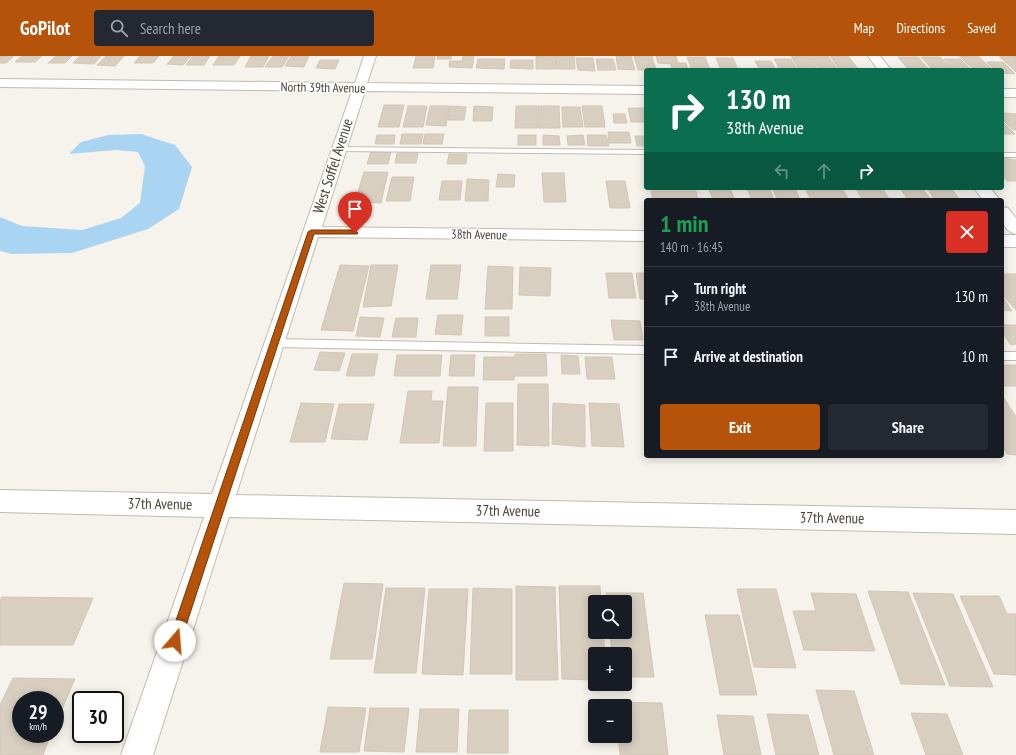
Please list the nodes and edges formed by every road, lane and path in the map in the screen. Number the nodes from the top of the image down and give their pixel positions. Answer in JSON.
{"nodes":[{"id":1,"x":370,"y":56,"type":"edge"},
{"id":2,"x":874,"y":56,"type":"edge"},
{"id":3,"x":883,"y":68,"type":"edge"},
{"id":4,"x":0,"y":83,"type":"edge"},
{"id":5,"x":359,"y":87,"type":"junction"},
{"id":6,"x":644,"y":90,"type":"edge"},
{"id":7,"x":1004,"y":93,"type":"edge"},
{"id":8,"x":1016,"y":93,"type":"edge"},
{"id":9,"x":339,"y":149,"type":"junction"},
{"id":10,"x":644,"y":152,"type":"edge"},
{"id":11,"x":1004,"y":155,"type":"edge"},
{"id":12,"x":1016,"y":155,"type":"edge"},
{"id":13,"x":984,"y":190,"type":"edge"},
{"id":14,"x":990,"y":198,"type":"edge"},
{"id":15,"x":1004,"y":214,"type":"edge"},
{"id":16,"x":1016,"y":229,"type":"edge"},
{"id":17,"x":311,"y":232,"type":"junction"},
{"id":18,"x":644,"y":236,"type":"edge"},
{"id":19,"x":1004,"y":241,"type":"edge"},
{"id":20,"x":1016,"y":241,"type":"edge"},
{"id":21,"x":274,"y":343,"type":"junction"},
{"id":22,"x":644,"y":350,"type":"edge"},
{"id":23,"x":1004,"y":356,"type":"edge"},
{"id":24,"x":1016,"y":356,"type":"edge"},
{"id":25,"x":0,"y":501,"type":"edge"},
{"id":26,"x":220,"y":505,"type":"junction"},
{"id":27,"x":1016,"y":522,"type":"edge"},
{"id":28,"x":137,"y":755,"type":"edge"}],
"edges":[{"from":1,"to":5,"type":"street","name":"West Soffel Avenue"},
{"from":2,"to":3,"type":"street"},
{"from":4,"to":5,"type":"street","name":"North 39th Avenue"},
{"from":5,"to":6,"type":"street","name":"North 39th Avenue"},
{"from":5,"to":9,"type":"street","name":"West Soffel Avenue"},
{"from":7,"to":8,"type":"street"},
{"from":9,"to":10,"type":"lane"},
{"from":9,"to":17,"type":"street","name":"West Soffel Avenue"},
{"from":11,"to":12,"type":"lane"},
{"from":13,"to":14,"type":"street"},
{"from":15,"to":16,"type":"street"},
{"from":17,"to":18,"type":"street","name":"38th Avenue"},
{"from":17,"to":21,"type":"street","name":"West Soffel Avenue"},
{"from":19,"to":20,"type":"street"},
{"from":21,"to":22,"type":"lane"},
{"from":21,"to":26,"type":"street","name":"West Soffel Avenue"},
{"from":23,"to":24,"type":"lane"},
{"from":25,"to":26,"type":"street","name":"37th Avenue"},
{"from":26,"to":27,"type":"street","name":"37th Avenue"},
{"from":26,"to":28,"type":"street","name":"West Soffel Avenue"}]}
